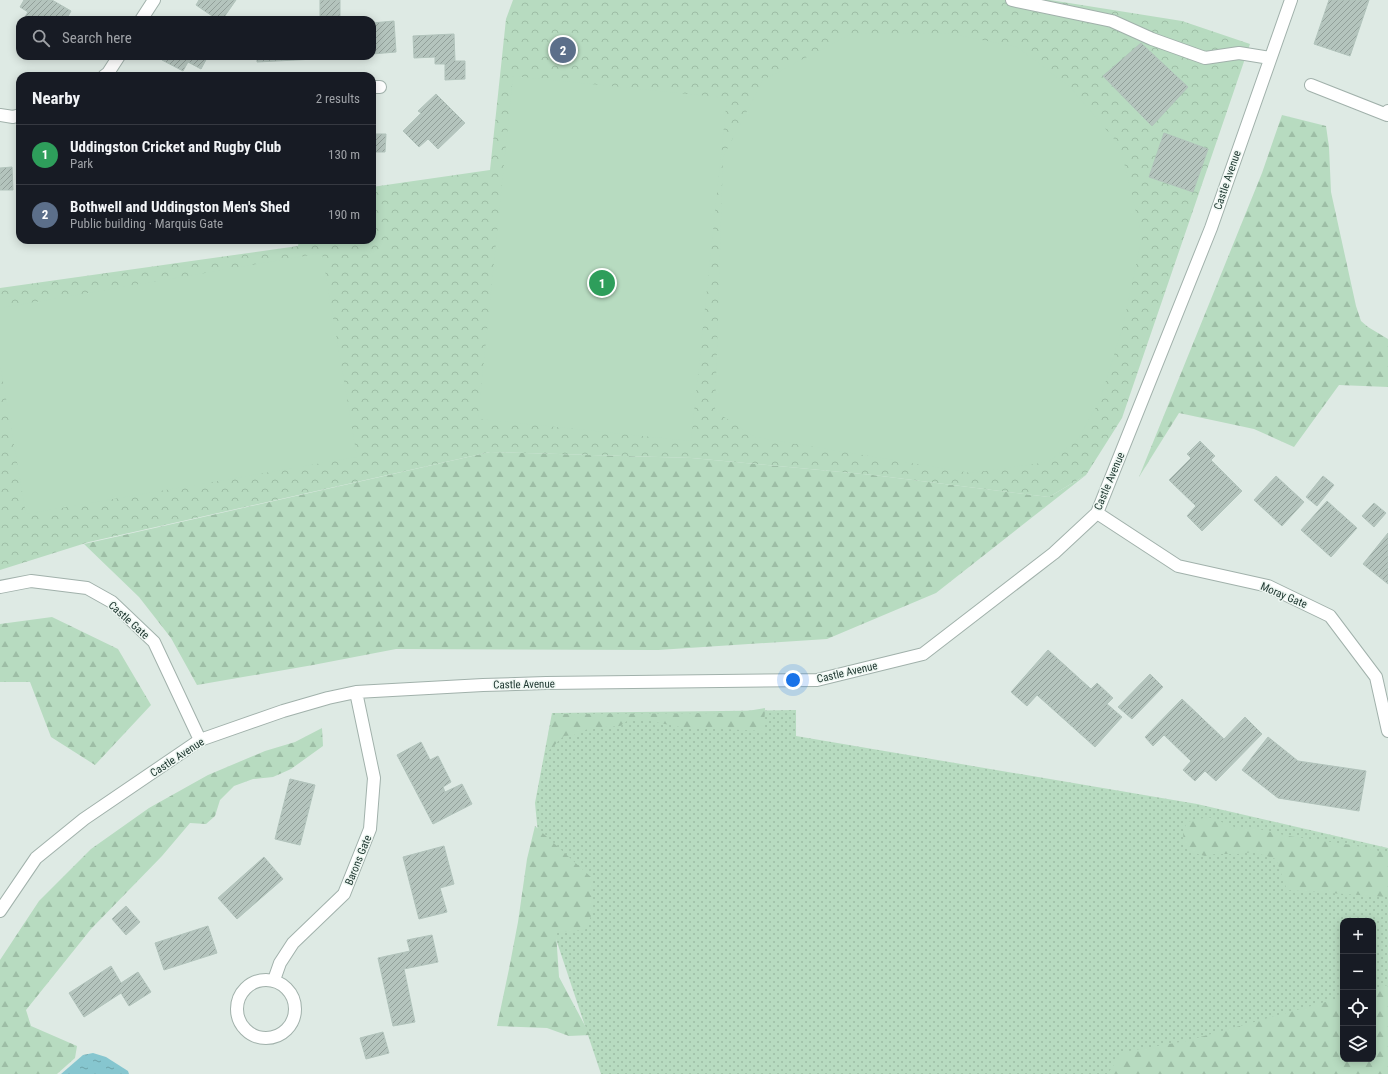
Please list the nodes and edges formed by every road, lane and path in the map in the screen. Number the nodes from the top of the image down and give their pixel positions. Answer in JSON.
{"nodes":[{"id":1,"x":154,"y":0,"type":"edge"},
{"id":2,"x":1012,"y":0,"type":"edge"},
{"id":3,"x":1291,"y":0,"type":"edge"},
{"id":4,"x":144,"y":16,"type":"edge"},
{"id":5,"x":1270,"y":58,"type":"junction"},
{"id":6,"x":116,"y":60,"type":"edge"},
{"id":7,"x":110,"y":72,"type":"edge"},
{"id":8,"x":1311,"y":85,"type":"dead end"},
{"id":9,"x":1388,"y":111,"type":"edge"},
{"id":10,"x":0,"y":115,"type":"edge"},
{"id":11,"x":16,"y":116,"type":"edge"},
{"id":12,"x":1097,"y":512,"type":"junction"},
{"id":13,"x":0,"y":587,"type":"edge"},
{"id":14,"x":356,"y":692,"type":"junction"},
{"id":15,"x":1388,"y":731,"type":"edge"},
{"id":16,"x":200,"y":740,"type":"junction"},
{"id":17,"x":0,"y":912,"type":"edge"},
{"id":18,"x":274,"y":980,"type":"junction"}],
"edges":[{"from":1,"to":4,"type":"street"},
{"from":2,"to":5,"type":"street"},
{"from":3,"to":5,"type":"street","name":"Castle Avenue"},
{"from":5,"to":12,"type":"street","name":"Castle Avenue"},
{"from":6,"to":7,"type":"street"},
{"from":8,"to":9,"type":"street"},
{"from":10,"to":11,"type":"street"},
{"from":12,"to":14,"type":"street","name":"Castle Avenue"},
{"from":12,"to":15,"type":"street","name":"Moray Gate"},
{"from":13,"to":16,"type":"street","name":"Castle Gate"},
{"from":14,"to":16,"type":"street","name":"Castle Avenue"},
{"from":14,"to":18,"type":"street","name":"Barons Gate"},
{"from":16,"to":17,"type":"street","name":"Castle Avenue"},
{"from":18,"to":18,"type":"street"}]}
